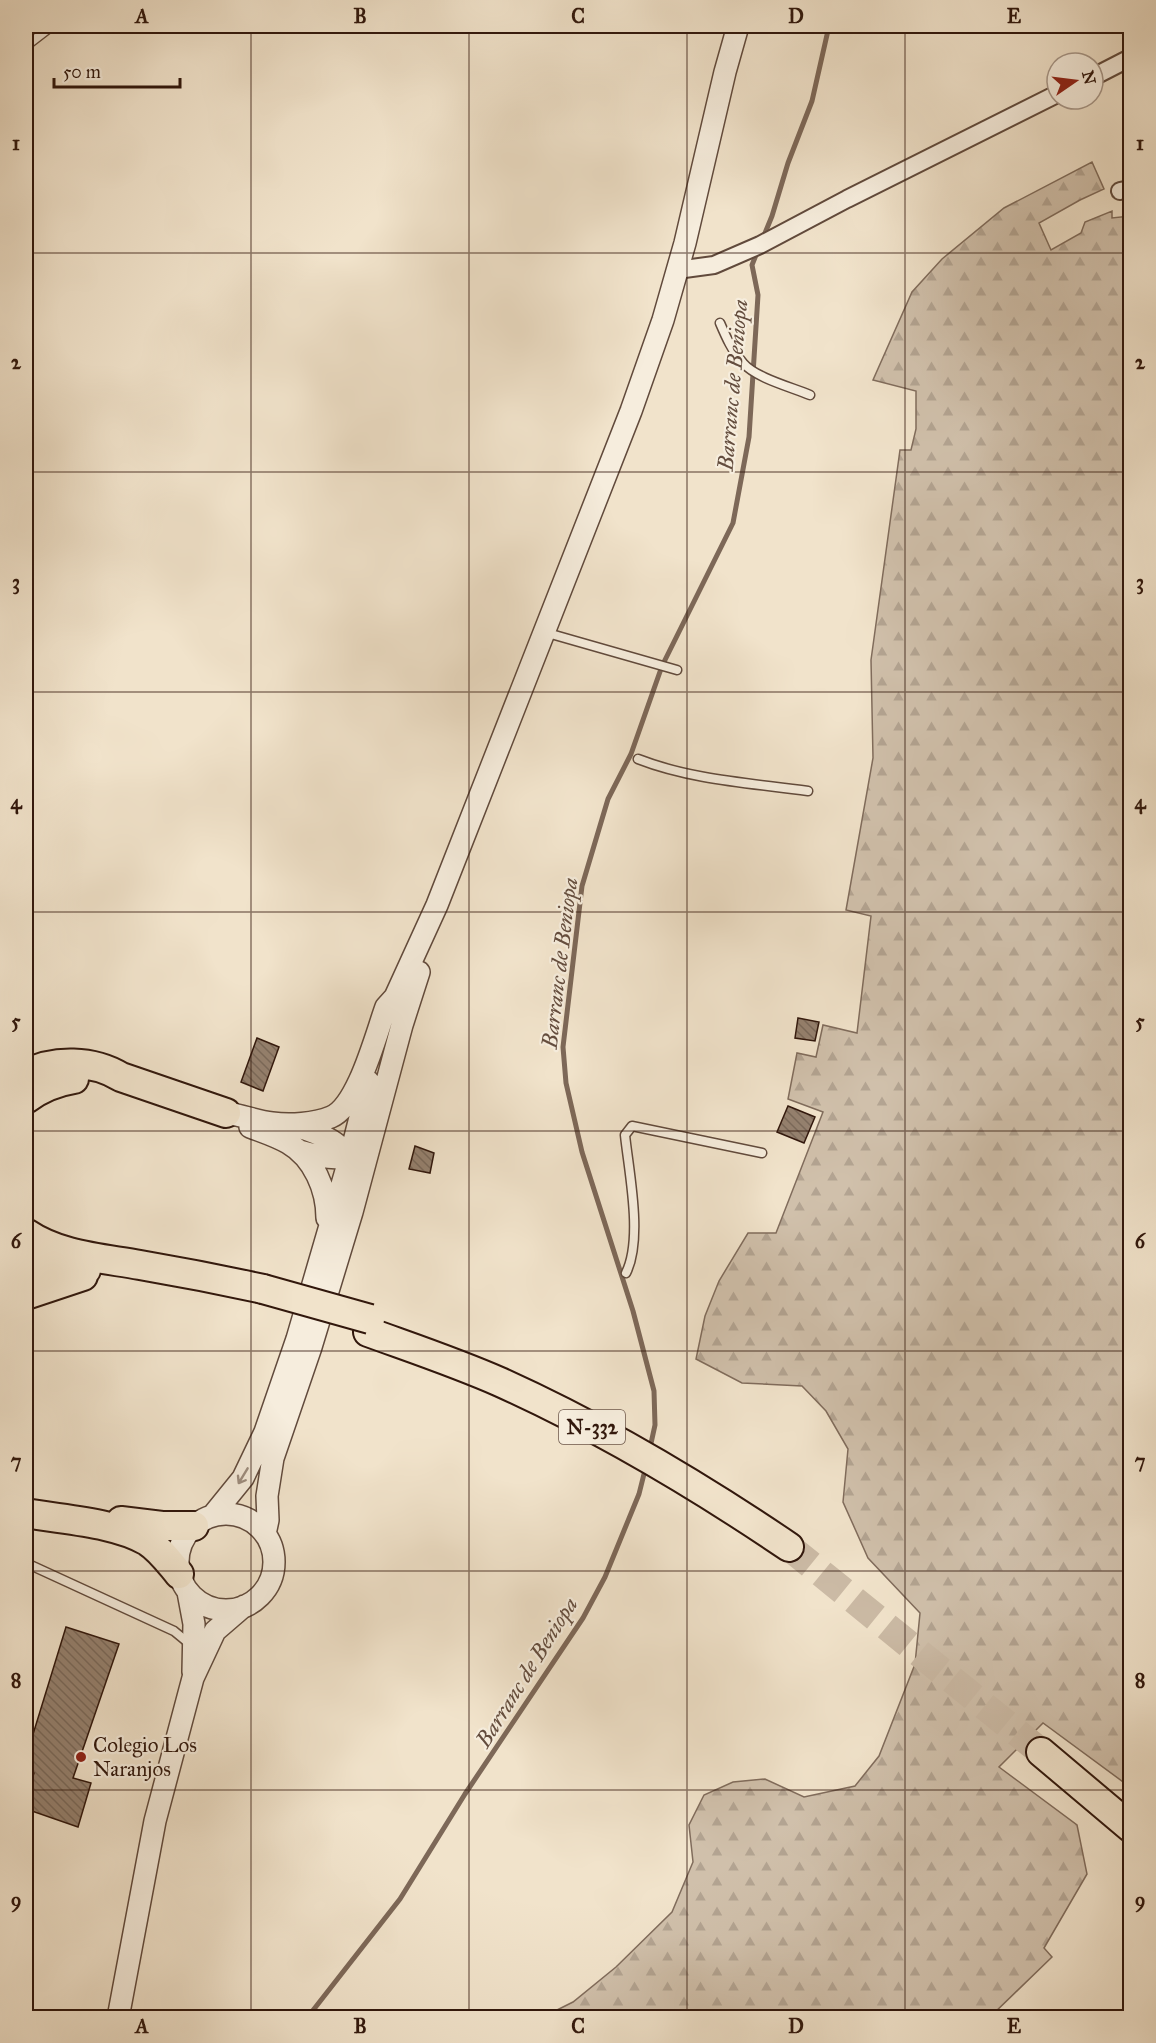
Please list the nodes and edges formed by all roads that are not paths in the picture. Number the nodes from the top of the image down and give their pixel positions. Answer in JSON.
{"nodes":[{"id":1,"x":52,"y":26,"type":"edge"},
{"id":2,"x":738,"y":26,"type":"edge"},
{"id":3,"x":26,"y":46,"type":"edge"},
{"id":4,"x":1131,"y":58,"type":"edge"},
{"id":5,"x":1105,"y":71,"type":"edge"},
{"id":6,"x":1045,"y":100,"type":"edge"},
{"id":7,"x":677,"y":270,"type":"junction"},
{"id":8,"x":720,"y":323,"type":"dead end"},
{"id":9,"x":810,"y":395,"type":"dead end"},
{"id":10,"x":544,"y":632,"type":"junction"},
{"id":11,"x":677,"y":670,"type":"dead end"},
{"id":12,"x":638,"y":759,"type":"dead end"},
{"id":13,"x":808,"y":791,"type":"dead end"},
{"id":14,"x":437,"y":905,"type":"junction"},
{"id":15,"x":396,"y":997,"type":"junction"},
{"id":16,"x":402,"y":1025,"type":"junction"},
{"id":17,"x":26,"y":1074,"type":"edge"},
{"id":18,"x":121,"y":1077,"type":"junction"},
{"id":19,"x":26,"y":1099,"type":"edge"},
{"id":20,"x":226,"y":1113,"type":"junction"},
{"id":21,"x":286,"y":1123,"type":"junction"},
{"id":22,"x":300,"y":1151,"type":"junction"},
{"id":23,"x":762,"y":1153,"type":"dead end"},
{"id":24,"x":350,"y":1156,"type":"junction"},
{"id":25,"x":26,"y":1233,"type":"edge"},
{"id":26,"x":327,"y":1235,"type":"junction"},
{"id":27,"x":26,"y":1245,"type":"edge"},
{"id":28,"x":61,"y":1251,"type":"junction"},
{"id":29,"x":26,"y":1265,"type":"edge"},
{"id":30,"x":98,"y":1271,"type":"junction"},
{"id":31,"x":626,"y":1273,"type":"dead end"},
{"id":32,"x":26,"y":1295,"type":"edge"},
{"id":33,"x":262,"y":1295,"type":"junction"},
{"id":34,"x":279,"y":1439,"type":"junction"},
{"id":35,"x":26,"y":1501,"type":"edge"},
{"id":36,"x":26,"y":1513,"type":"edge"},
{"id":37,"x":203,"y":1521,"type":"junction"},
{"id":38,"x":265,"y":1534,"type":"junction"},
{"id":39,"x":789,"y":1547,"type":"tunnel mouth"},
{"id":40,"x":26,"y":1563,"type":"edge"},
{"id":41,"x":183,"y":1583,"type":"junction"},
{"id":42,"x":244,"y":1606,"type":"junction"},
{"id":43,"x":194,"y":1647,"type":"junction"},
{"id":44,"x":193,"y":1678,"type":"junction"},
{"id":45,"x":1041,"y":1752,"type":"tunnel mouth"},
{"id":46,"x":1131,"y":1827,"type":"edge"},
{"id":47,"x":118,"y":2018,"type":"edge"}],
"edges":[{"from":1,"to":3,"type":"lane"},
{"from":2,"to":7,"type":"street"},
{"from":4,"to":5,"type":"street"},
{"from":6,"to":7,"type":"street"},
{"from":7,"to":10,"type":"street"},
{"from":8,"to":9,"type":"lane"},
{"from":10,"to":11,"type":"lane"},
{"from":10,"to":14,"type":"street"},
{"from":12,"to":13,"type":"lane"},
{"from":14,"to":15,"type":"street"},
{"from":14,"to":16,"type":"street"},
{"from":15,"to":21,"type":"street"},
{"from":15,"to":24,"type":"street"},
{"from":16,"to":24,"type":"street"},
{"from":16,"to":34,"type":"street"},
{"from":17,"to":18,"type":"highway"},
{"from":18,"to":19,"type":"highway"},
{"from":18,"to":20,"type":"highway"},
{"from":20,"to":21,"type":"street"},
{"from":20,"to":22,"type":"street"},
{"from":21,"to":24,"type":"street"},
{"from":22,"to":24,"type":"street"},
{"from":22,"to":26,"type":"street"},
{"from":23,"to":31,"type":"lane"},
{"from":24,"to":26,"type":"street"},
{"from":24,"to":34,"type":"street"},
{"from":25,"to":28,"type":"highway"},
{"from":26,"to":37,"type":"street","one_way":true},
{"from":27,"to":28,"type":"highway"},
{"from":28,"to":33,"type":"highway"},
{"from":29,"to":30,"type":"highway"},
{"from":30,"to":32,"type":"highway"},
{"from":30,"to":33,"type":"highway"},
{"from":33,"to":39,"type":"highway"},
{"from":34,"to":38,"type":"street"},
{"from":35,"to":37,"type":"highway"},
{"from":36,"to":41,"type":"highway"},
{"from":37,"to":38,"type":"street"},
{"from":37,"to":41,"type":"street"},
{"from":38,"to":42,"type":"street"},
{"from":40,"to":43,"type":"lane"},
{"from":41,"to":42,"type":"street"},
{"from":41,"to":43,"type":"street"},
{"from":42,"to":44,"type":"street"},
{"from":43,"to":44,"type":"street"},
{"from":44,"to":47,"type":"street"},
{"from":45,"to":46,"type":"highway"}]}
